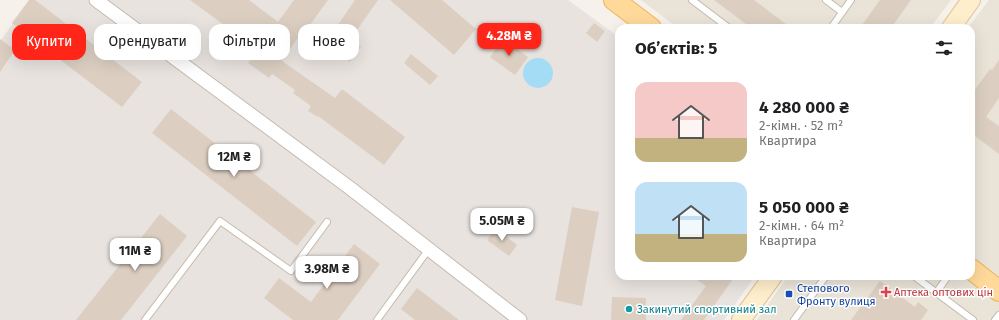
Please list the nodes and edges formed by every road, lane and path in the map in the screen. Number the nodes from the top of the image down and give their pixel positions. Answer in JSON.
{"nodes":[{"id":1,"x":96,"y":0,"type":"edge"},
{"id":2,"x":614,"y":0,"type":"edge"},
{"id":3,"x":692,"y":0,"type":"edge"},
{"id":4,"x":826,"y":0,"type":"edge"},
{"id":5,"x":851,"y":0,"type":"edge"},
{"id":6,"x":970,"y":0,"type":"edge"},
{"id":7,"x":842,"y":12,"type":"junction"},
{"id":8,"x":646,"y":24,"type":"edge"},
{"id":9,"x":724,"y":24,"type":"edge"},
{"id":10,"x":834,"y":24,"type":"edge"},
{"id":11,"x":954,"y":24,"type":"edge"},
{"id":12,"x":327,"y":222,"type":"dead end"},
{"id":13,"x":429,"y":249,"type":"junction"},
{"id":14,"x":975,"y":272,"type":"edge"},
{"id":15,"x":770,"y":280,"type":"edge"},
{"id":16,"x":823,"y":280,"type":"edge"},
{"id":17,"x":919,"y":280,"type":"edge"},
{"id":18,"x":945,"y":280,"type":"edge"},
{"id":19,"x":998,"y":289,"type":"edge"},
{"id":20,"x":936,"y":293,"type":"junction"},
{"id":21,"x":999,"y":315,"type":"edge"},
{"id":22,"x":746,"y":317,"type":"edge"},
{"id":23,"x":145,"y":320,"type":"edge"},
{"id":24,"x":377,"y":320,"type":"edge"},
{"id":25,"x":520,"y":320,"type":"edge"},
{"id":26,"x":794,"y":320,"type":"edge"},
{"id":27,"x":973,"y":320,"type":"edge"},
{"id":28,"x":995,"y":320,"type":"edge"}],
"edges":[{"from":1,"to":13,"type":"street"},
{"from":2,"to":8,"type":"main road"},
{"from":3,"to":9,"type":"lane"},
{"from":4,"to":7,"type":"lane"},
{"from":5,"to":7,"type":"lane"},
{"from":6,"to":11,"type":"street"},
{"from":7,"to":10,"type":"lane"},
{"from":12,"to":23,"type":"lane"},
{"from":13,"to":24,"type":"lane"},
{"from":13,"to":25,"type":"street"},
{"from":14,"to":19,"type":"main road"},
{"from":15,"to":22,"type":"street"},
{"from":16,"to":26,"type":"lane"},
{"from":17,"to":20,"type":"lane"},
{"from":18,"to":20,"type":"lane"},
{"from":20,"to":27,"type":"lane"},
{"from":21,"to":28,"type":"lane"}]}
